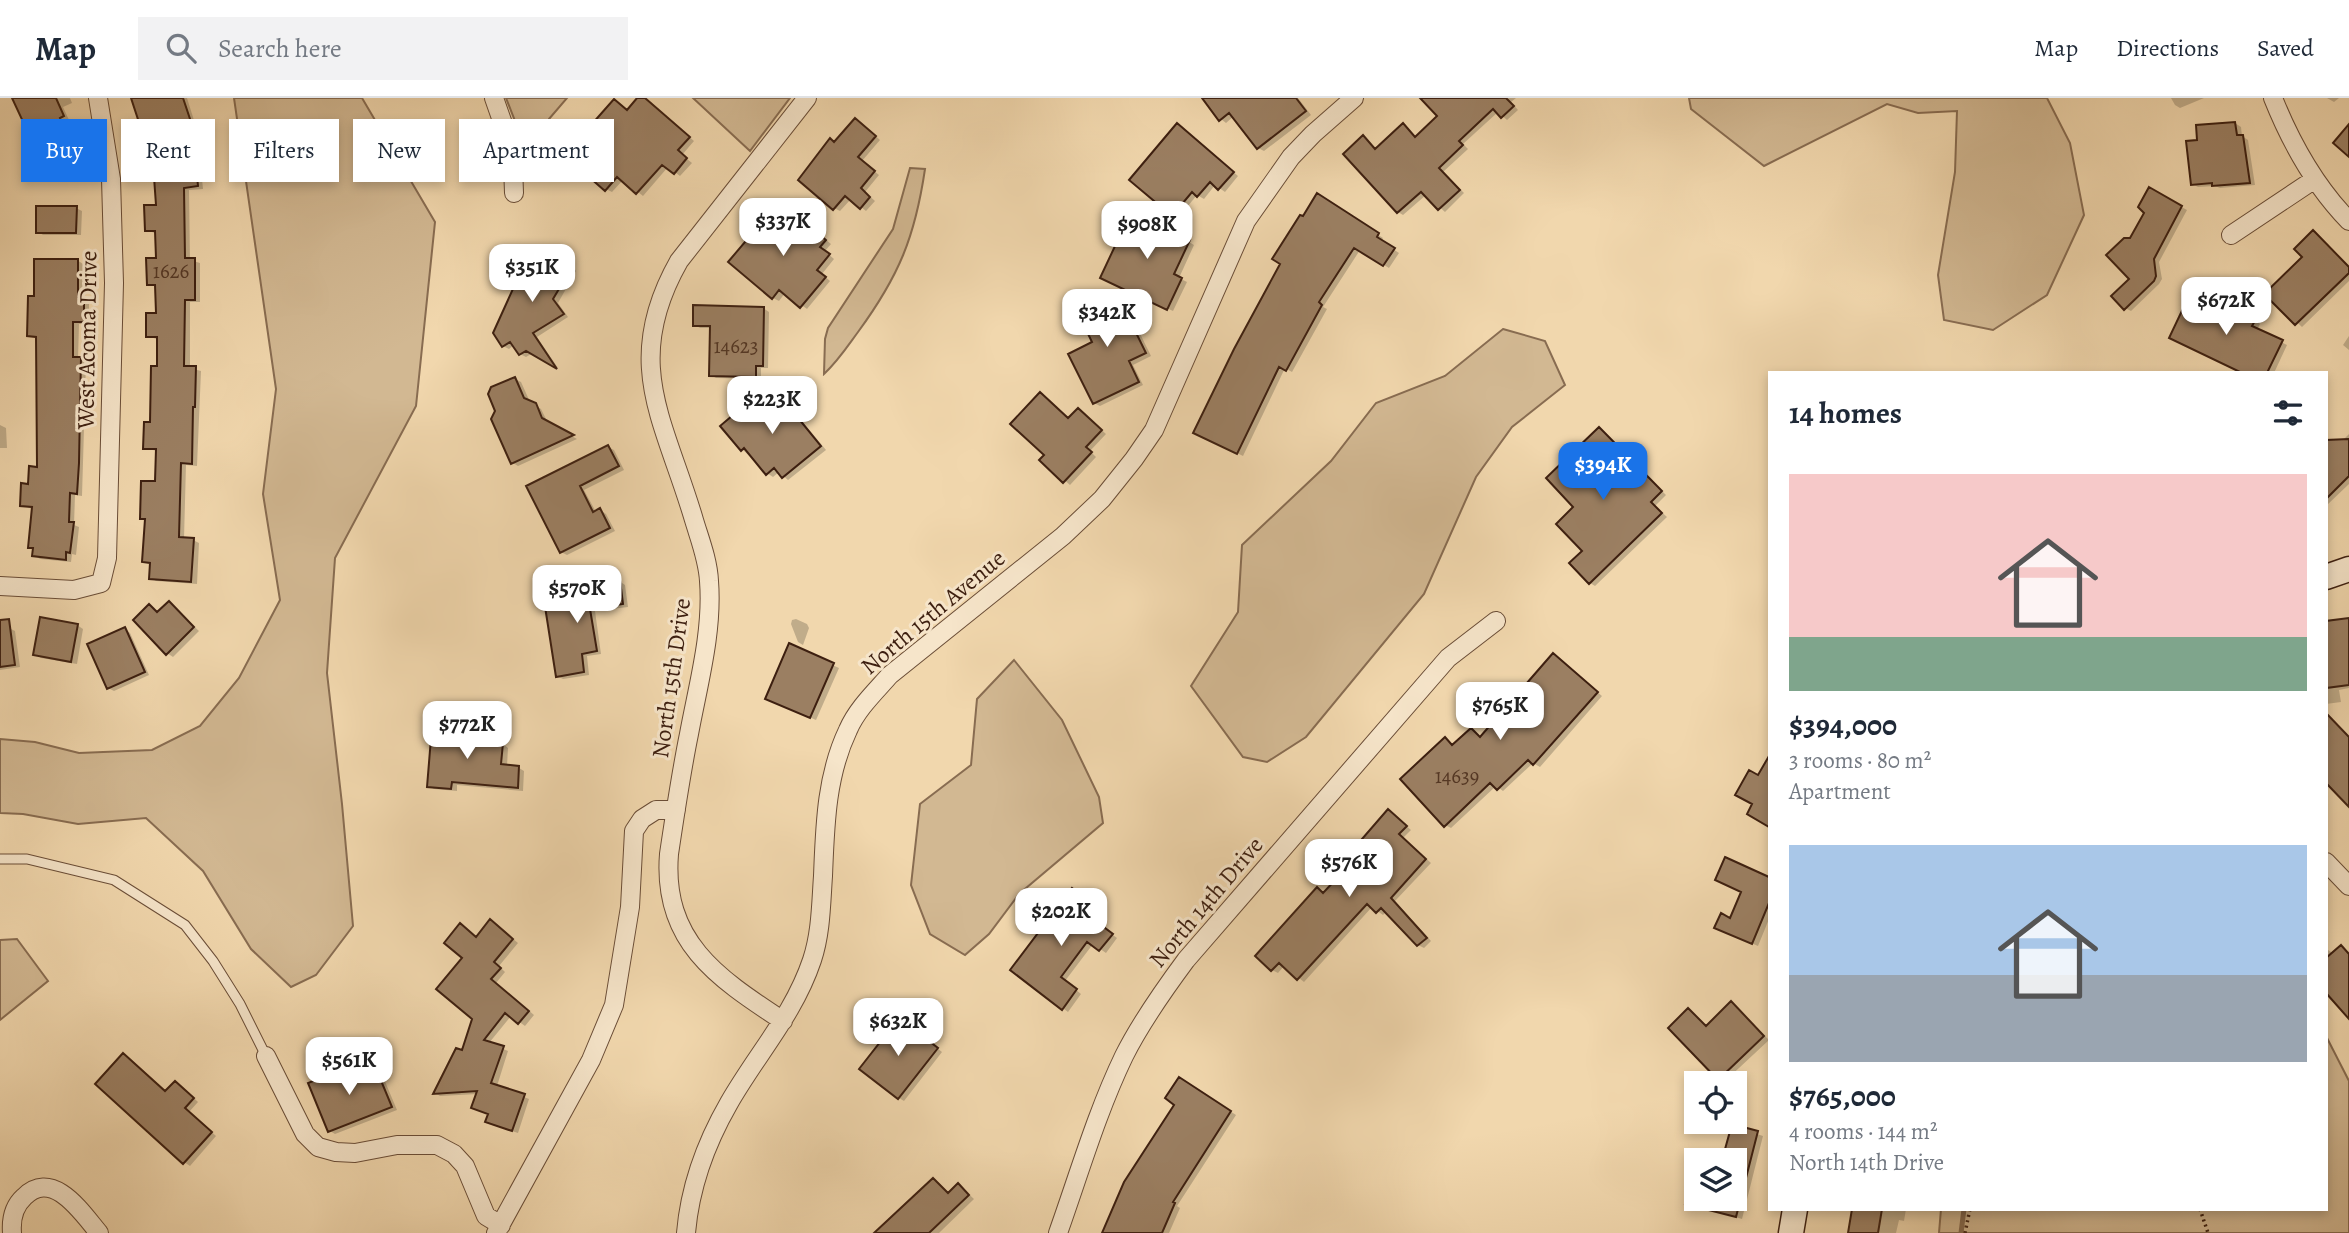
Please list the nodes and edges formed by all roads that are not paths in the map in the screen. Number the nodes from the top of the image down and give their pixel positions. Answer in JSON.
{"nodes":[{"id":1,"x":98,"y":98,"type":"edge"},
{"id":2,"x":494,"y":98,"type":"edge"},
{"id":3,"x":807,"y":98,"type":"edge"},
{"id":4,"x":1354,"y":98,"type":"edge"},
{"id":5,"x":2273,"y":98,"type":"edge"},
{"id":6,"x":2315,"y":179,"type":"junction"},
{"id":7,"x":514,"y":193,"type":"dead end"},
{"id":8,"x":2349,"y":221,"type":"edge"},
{"id":9,"x":2231,"y":234,"type":"dead end"},
{"id":10,"x":2349,"y":569,"type":"edge"},
{"id":11,"x":2328,"y":576,"type":"edge"},
{"id":12,"x":0,"y":586,"type":"edge"},
{"id":13,"x":1496,"y":621,"type":"dead end"},
{"id":14,"x":676,"y":810,"type":"junction"},
{"id":15,"x":0,"y":859,"type":"edge"},
{"id":16,"x":2328,"y":864,"type":"edge"},
{"id":17,"x":2349,"y":886,"type":"edge"},
{"id":18,"x":783,"y":1021,"type":"junction"},
{"id":19,"x":265,"y":1056,"type":"joint"},
{"id":20,"x":1795,"y":1211,"type":"edge"},
{"id":21,"x":498,"y":1229,"type":"edge"},
{"id":22,"x":12,"y":1233,"type":"edge"},
{"id":23,"x":99,"y":1233,"type":"edge"},
{"id":24,"x":686,"y":1233,"type":"edge"},
{"id":25,"x":1058,"y":1233,"type":"edge"},
{"id":26,"x":1791,"y":1233,"type":"edge"}],
"edges":[{"from":1,"to":12,"type":"street","name":"West Acoma Drive"},
{"from":2,"to":7,"type":"street"},
{"from":3,"to":14,"type":"street","name":"North 15th Drive"},
{"from":4,"to":18,"type":"street","name":"North 15th Avenue"},
{"from":5,"to":6,"type":"street"},
{"from":6,"to":8,"type":"street"},
{"from":6,"to":9,"type":"street"},
{"from":10,"to":11,"type":"street"},
{"from":13,"to":25,"type":"street","name":"North 14th Drive"},
{"from":14,"to":18,"type":"street","name":"North 15th Drive"},
{"from":14,"to":21,"type":"street"},
{"from":15,"to":19,"type":"lane"},
{"from":16,"to":17,"type":"street"},
{"from":18,"to":24,"type":"street","name":"North 15th Avenue"},
{"from":19,"to":21,"type":"street"},
{"from":20,"to":26,"type":"street"},
{"from":22,"to":23,"type":"street"}]}
